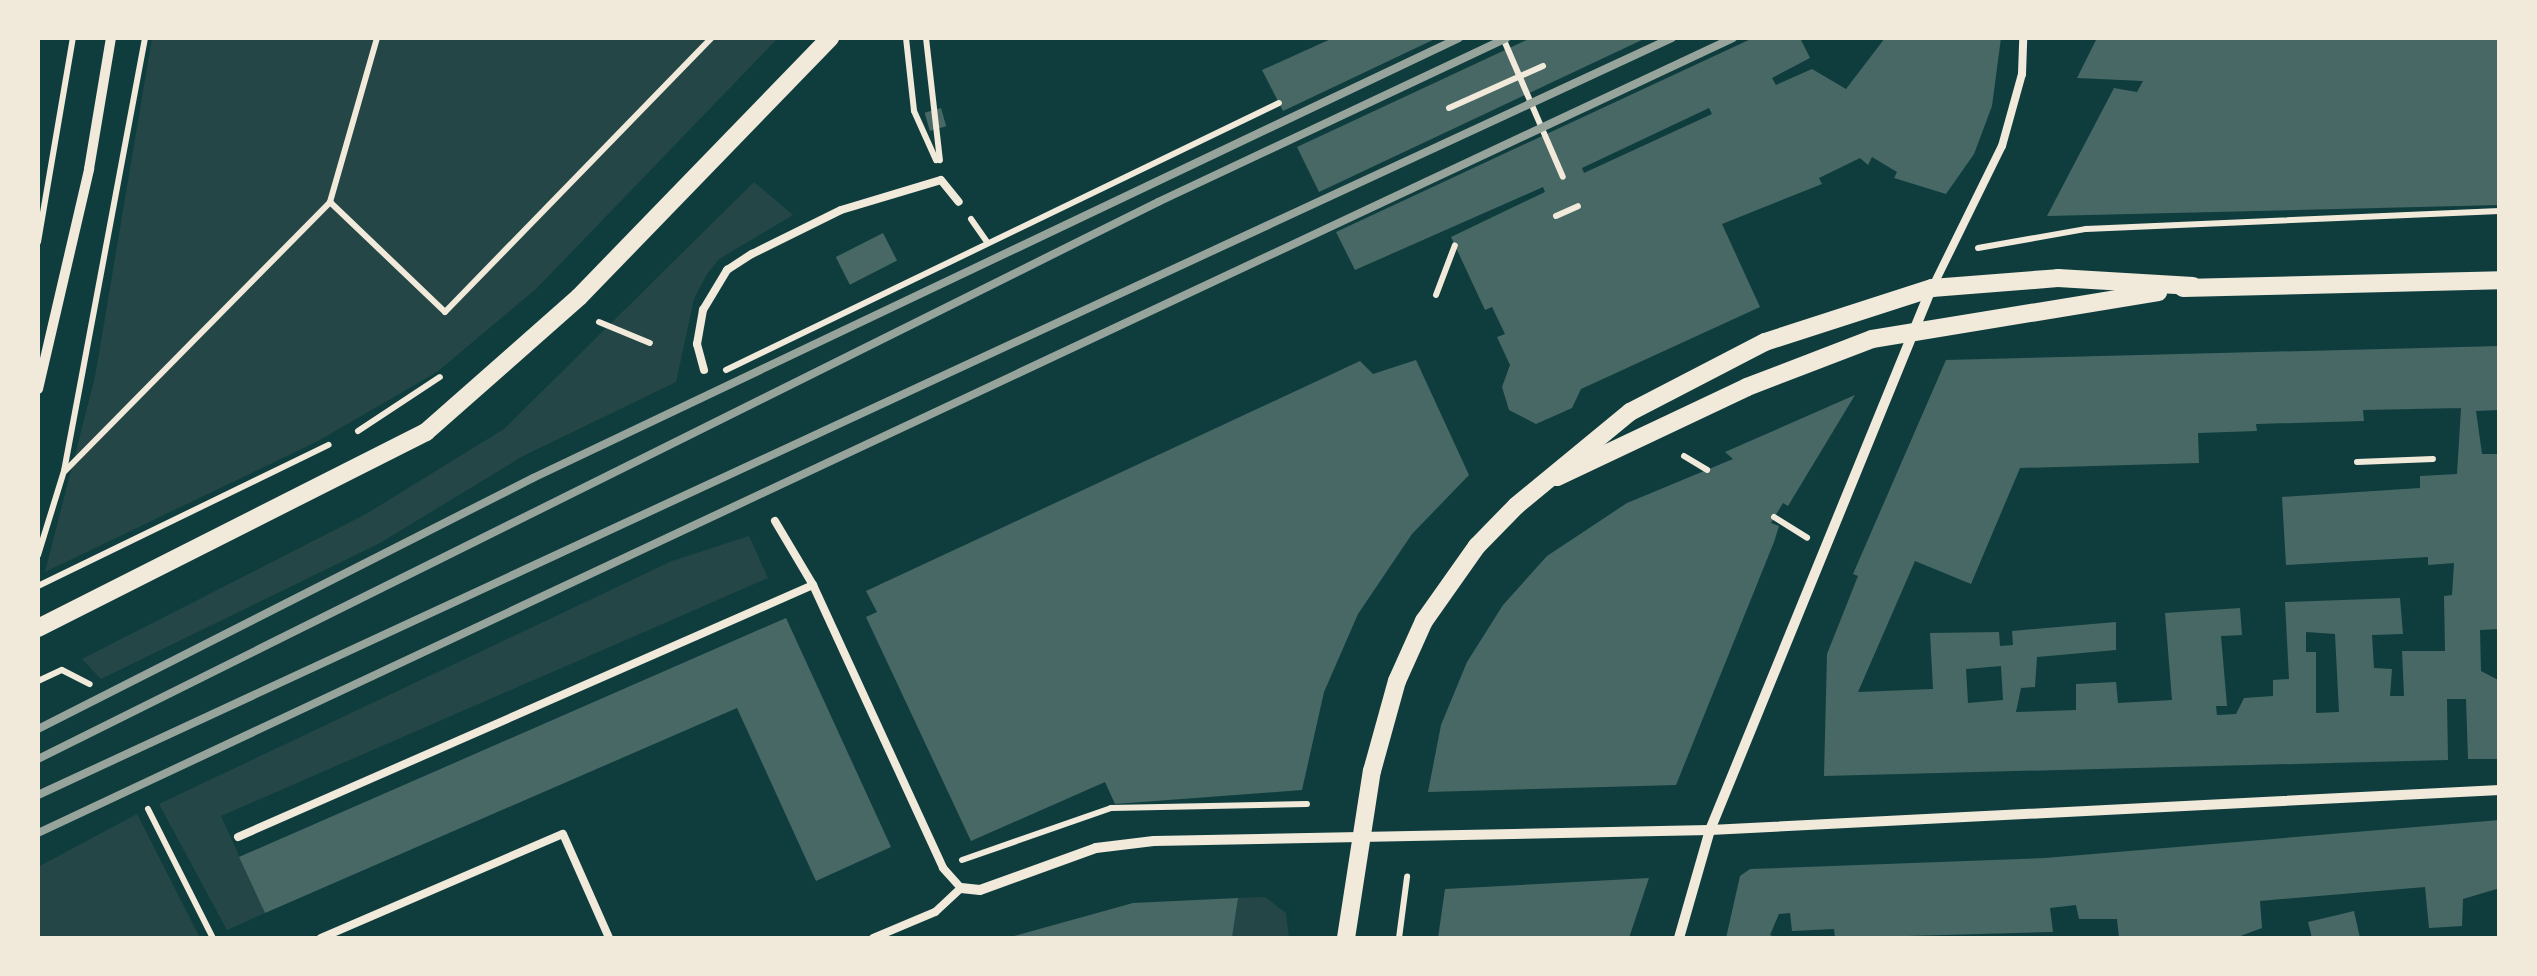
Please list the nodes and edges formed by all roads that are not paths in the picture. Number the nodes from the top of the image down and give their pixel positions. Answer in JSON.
{"nodes":[{"id":1,"x":110,"y":38,"type":"edge"},
{"id":2,"x":830,"y":38,"type":"edge"},
{"id":3,"x":2023,"y":38,"type":"edge"},
{"id":4,"x":959,"y":202,"type":"dead end"},
{"id":5,"x":2500,"y":280,"type":"edge"},
{"id":6,"x":2193,"y":286,"type":"junction"},
{"id":7,"x":1932,"y":288,"type":"junction"},
{"id":8,"x":1915,"y":329,"type":"junction"},
{"id":9,"x":704,"y":370,"type":"dead end"},
{"id":10,"x":38,"y":390,"type":"edge"},
{"id":11,"x":1538,"y":485,"type":"junction"},
{"id":12,"x":775,"y":521,"type":"dead end"},
{"id":13,"x":812,"y":585,"type":"junction"},
{"id":14,"x":38,"y":628,"type":"edge"},
{"id":15,"x":2500,"y":790,"type":"edge"},
{"id":16,"x":1710,"y":830,"type":"junction"},
{"id":17,"x":238,"y":836,"type":"dead end"},
{"id":18,"x":1360,"y":838,"type":"junction"},
{"id":19,"x":961,"y":888,"type":"junction"},
{"id":20,"x":321,"y":938,"type":"edge"},
{"id":21,"x":608,"y":938,"type":"edge"},
{"id":22,"x":874,"y":938,"type":"edge"},
{"id":23,"x":1346,"y":938,"type":"edge"},
{"id":24,"x":1679,"y":938,"type":"edge"}],
"edges":[{"from":1,"to":10,"type":"street"},
{"from":2,"to":14,"type":"street"},
{"from":3,"to":7,"type":"lane"},
{"from":4,"to":9,"type":"lane"},
{"from":5,"to":6,"type":"street"},
{"from":6,"to":7,"type":"street"},
{"from":6,"to":8,"type":"street"},
{"from":7,"to":8,"type":"street"},
{"from":7,"to":11,"type":"street"},
{"from":8,"to":11,"type":"street"},
{"from":8,"to":16,"type":"street"},
{"from":11,"to":18,"type":"street"},
{"from":12,"to":13,"type":"lane"},
{"from":13,"to":17,"type":"lane"},
{"from":13,"to":19,"type":"lane"},
{"from":15,"to":16,"type":"street"},
{"from":16,"to":18,"type":"street"},
{"from":16,"to":24,"type":"street"},
{"from":18,"to":19,"type":"street"},
{"from":18,"to":23,"type":"street"},
{"from":19,"to":22,"type":"lane"},
{"from":20,"to":21,"type":"lane"}]}
